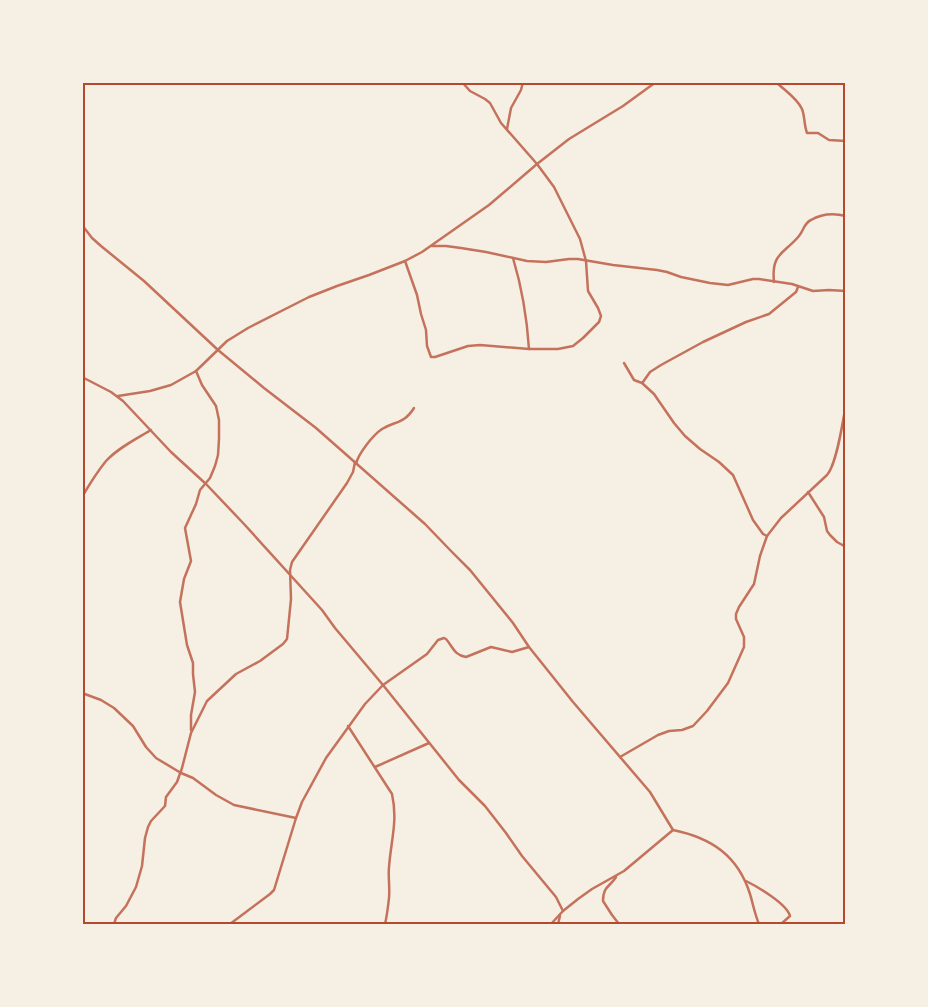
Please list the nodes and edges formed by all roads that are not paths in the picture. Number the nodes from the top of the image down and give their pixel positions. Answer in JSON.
{"nodes":[{"id":1,"x":462,"y":82,"type":"edge"},
{"id":2,"x":523,"y":82,"type":"edge"},
{"id":3,"x":656,"y":82,"type":"edge"},
{"id":4,"x":776,"y":82,"type":"edge"},
{"id":5,"x":507,"y":129,"type":"junction"},
{"id":6,"x":846,"y":141,"type":"edge"},
{"id":7,"x":537,"y":164,"type":"junction"},
{"id":8,"x":846,"y":216,"type":"edge"},
{"id":9,"x":82,"y":225,"type":"edge"},
{"id":10,"x":432,"y":246,"type":"junction"},
{"id":11,"x":513,"y":258,"type":"junction"},
{"id":12,"x":586,"y":260,"type":"junction"},
{"id":13,"x":406,"y":261,"type":"junction"},
{"id":14,"x":774,"y":282,"type":"junction"},
{"id":15,"x":798,"y":287,"type":"junction"},
{"id":16,"x":845,"y":290,"type":"edge"},
{"id":17,"x":529,"y":349,"type":"junction"},
{"id":18,"x":218,"y":350,"type":"junction"},
{"id":19,"x":624,"y":363,"type":"dead end"},
{"id":20,"x":196,"y":370,"type":"junction"},
{"id":21,"x":82,"y":377,"type":"edge"},
{"id":22,"x":642,"y":383,"type":"junction"},
{"id":23,"x":117,"y":396,"type":"junction"},
{"id":24,"x":846,"y":404,"type":"edge"},
{"id":25,"x":414,"y":408,"type":"dead end"},
{"id":26,"x":151,"y":430,"type":"junction"},
{"id":27,"x":355,"y":463,"type":"junction"},
{"id":28,"x":206,"y":484,"type":"junction"},
{"id":29,"x":808,"y":492,"type":"junction"},
{"id":30,"x":82,"y":497,"type":"edge"},
{"id":31,"x":767,"y":536,"type":"junction"},
{"id":32,"x":846,"y":547,"type":"edge"},
{"id":33,"x":290,"y":576,"type":"junction"},
{"id":34,"x":529,"y":646,"type":"junction"},
{"id":35,"x":383,"y":685,"type":"junction"},
{"id":36,"x":82,"y":693,"type":"edge"},
{"id":37,"x":348,"y":726,"type":"junction"},
{"id":38,"x":191,"y":733,"type":"junction"},
{"id":39,"x":429,"y":743,"type":"junction"},
{"id":40,"x":620,"y":757,"type":"junction"},
{"id":41,"x":375,"y":767,"type":"junction"},
{"id":42,"x":181,"y":773,"type":"junction"},
{"id":43,"x":296,"y":818,"type":"junction"},
{"id":44,"x":673,"y":830,"type":"junction"},
{"id":45,"x":617,"y":875,"type":"junction"},
{"id":46,"x":745,"y":880,"type":"junction"},
{"id":47,"x":562,"y":913,"type":"junction"},
{"id":48,"x":114,"y":924,"type":"edge"},
{"id":49,"x":230,"y":924,"type":"edge"},
{"id":50,"x":385,"y":924,"type":"edge"},
{"id":51,"x":551,"y":924,"type":"edge"},
{"id":52,"x":558,"y":924,"type":"edge"},
{"id":53,"x":619,"y":924,"type":"edge"},
{"id":54,"x":759,"y":924,"type":"edge"},
{"id":55,"x":781,"y":924,"type":"edge"}],
"edges":[{"from":1,"to":5,"type":"street"},
{"from":2,"to":5,"type":"street"},
{"from":3,"to":7,"type":"street"},
{"from":4,"to":6,"type":"street"},
{"from":5,"to":7,"type":"street"},
{"from":7,"to":10,"type":"street"},
{"from":7,"to":12,"type":"street"},
{"from":8,"to":14,"type":"street"},
{"from":9,"to":18,"type":"street"},
{"from":10,"to":11,"type":"street"},
{"from":10,"to":13,"type":"street"},
{"from":11,"to":12,"type":"street"},
{"from":11,"to":17,"type":"street"},
{"from":12,"to":14,"type":"street"},
{"from":12,"to":17,"type":"street"},
{"from":13,"to":17,"type":"street"},
{"from":13,"to":18,"type":"street"},
{"from":14,"to":15,"type":"street"},
{"from":15,"to":16,"type":"street"},
{"from":15,"to":22,"type":"street"},
{"from":18,"to":20,"type":"street"},
{"from":18,"to":27,"type":"street"},
{"from":19,"to":22,"type":"street"},
{"from":20,"to":23,"type":"street"},
{"from":20,"to":28,"type":"street"},
{"from":21,"to":23,"type":"street"},
{"from":22,"to":31,"type":"street"},
{"from":23,"to":26,"type":"street"},
{"from":24,"to":29,"type":"street"},
{"from":25,"to":27,"type":"street"},
{"from":26,"to":28,"type":"street"},
{"from":26,"to":30,"type":"street"},
{"from":27,"to":33,"type":"street"},
{"from":27,"to":34,"type":"street"},
{"from":28,"to":33,"type":"street"},
{"from":28,"to":38,"type":"street"},
{"from":29,"to":31,"type":"street"},
{"from":29,"to":32,"type":"street"},
{"from":31,"to":40,"type":"street"},
{"from":33,"to":35,"type":"street"},
{"from":33,"to":38,"type":"street"},
{"from":34,"to":35,"type":"street"},
{"from":34,"to":40,"type":"street"},
{"from":35,"to":37,"type":"street"},
{"from":35,"to":39,"type":"street"},
{"from":36,"to":42,"type":"street"},
{"from":37,"to":41,"type":"street"},
{"from":37,"to":43,"type":"street"},
{"from":38,"to":42,"type":"street"},
{"from":39,"to":41,"type":"street"},
{"from":39,"to":47,"type":"street"},
{"from":40,"to":44,"type":"street"},
{"from":41,"to":50,"type":"street"},
{"from":42,"to":43,"type":"street"},
{"from":42,"to":48,"type":"street"},
{"from":43,"to":49,"type":"street"},
{"from":44,"to":45,"type":"street"},
{"from":44,"to":46,"type":"street"},
{"from":45,"to":47,"type":"street"},
{"from":45,"to":53,"type":"street"},
{"from":46,"to":54,"type":"street"},
{"from":46,"to":55,"type":"street"},
{"from":47,"to":51,"type":"street"},
{"from":47,"to":52,"type":"street"}]}
